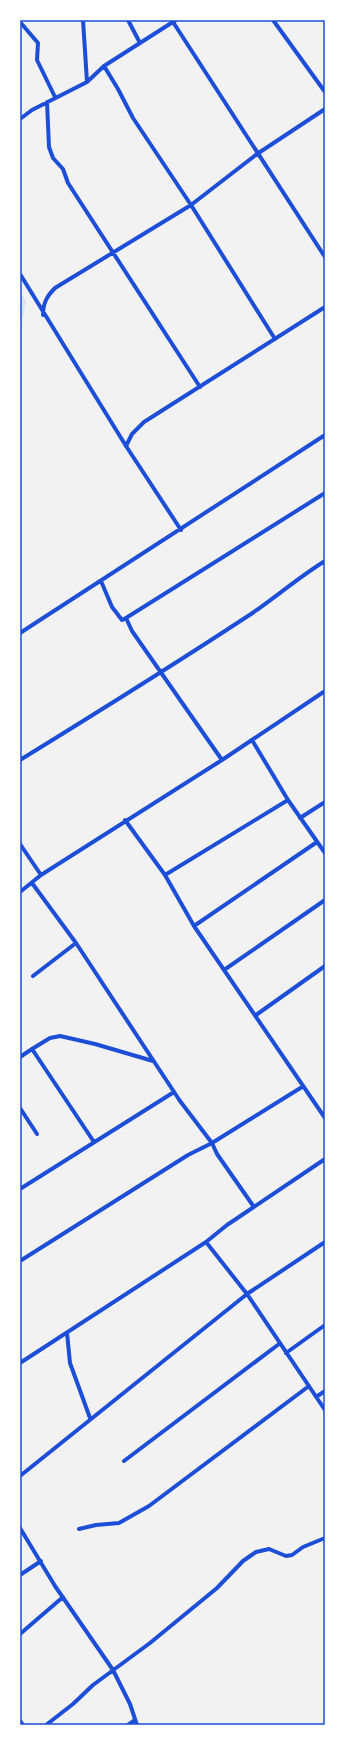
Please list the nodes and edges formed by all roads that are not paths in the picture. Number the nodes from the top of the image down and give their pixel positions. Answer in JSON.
{"nodes":[{"id":1,"x":84,"y":20,"type":"edge"},
{"id":2,"x":128,"y":20,"type":"edge"},
{"id":3,"x":273,"y":20,"type":"edge"},
{"id":4,"x":174,"y":21,"type":"edge"},
{"id":5,"x":20,"y":22,"type":"edge"},
{"id":6,"x":140,"y":43,"type":"junction"},
{"id":7,"x":104,"y":66,"type":"junction"},
{"id":8,"x":87,"y":82,"type":"junction"},
{"id":9,"x":325,"y":92,"type":"edge"},
{"id":10,"x":55,"y":97,"type":"junction"},
{"id":11,"x":46,"y":102,"type":"junction"},
{"id":12,"x":325,"y":109,"type":"edge"},
{"id":13,"x":20,"y":119,"type":"edge"},
{"id":14,"x":257,"y":154,"type":"junction"},
{"id":15,"x":191,"y":205,"type":"junction"},
{"id":16,"x":112,"y":252,"type":"junction"},
{"id":17,"x":325,"y":257,"type":"edge"},
{"id":18,"x":20,"y":274,"type":"edge"},
{"id":19,"x":325,"y":307,"type":"edge"},
{"id":20,"x":43,"y":315,"type":"junction"},
{"id":21,"x":275,"y":339,"type":"junction"},
{"id":22,"x":200,"y":387,"type":"junction"},
{"id":23,"x":325,"y":435,"type":"edge"},
{"id":24,"x":126,"y":446,"type":"junction"},
{"id":25,"x":325,"y":493,"type":"edge"},
{"id":26,"x":181,"y":530,"type":"junction"},
{"id":27,"x":325,"y":561,"type":"edge"},
{"id":28,"x":101,"y":581,"type":"junction"},
{"id":29,"x":126,"y":618,"type":"junction"},
{"id":30,"x":20,"y":633,"type":"edge"},
{"id":31,"x":160,"y":673,"type":"junction"},
{"id":32,"x":325,"y":691,"type":"edge"},
{"id":33,"x":252,"y":740,"type":"junction"},
{"id":34,"x":20,"y":760,"type":"edge"},
{"id":35,"x":222,"y":760,"type":"junction"},
{"id":36,"x":288,"y":800,"type":"junction"},
{"id":37,"x":325,"y":802,"type":"edge"},
{"id":38,"x":300,"y":818,"type":"junction"},
{"id":39,"x":125,"y":820,"type":"junction"},
{"id":40,"x":317,"y":842,"type":"junction"},
{"id":41,"x":20,"y":844,"type":"edge"},
{"id":42,"x":325,"y":853,"type":"edge"},
{"id":43,"x":41,"y":875,"type":"junction"},
{"id":44,"x":165,"y":875,"type":"junction"},
{"id":45,"x":32,"y":883,"type":"junction"},
{"id":46,"x":20,"y":892,"type":"edge"},
{"id":47,"x":325,"y":900,"type":"edge"},
{"id":48,"x":194,"y":926,"type":"junction"},
{"id":49,"x":76,"y":943,"type":"junction"},
{"id":50,"x":325,"y":966,"type":"edge"},
{"id":51,"x":224,"y":970,"type":"junction"},
{"id":52,"x":33,"y":976,"type":"dead end"},
{"id":53,"x":256,"y":1015,"type":"junction"},
{"id":54,"x":32,"y":1049,"type":"junction"},
{"id":55,"x":20,"y":1057,"type":"edge"},
{"id":56,"x":154,"y":1061,"type":"junction"},
{"id":57,"x":302,"y":1087,"type":"junction"},
{"id":58,"x":174,"y":1092,"type":"junction"},
{"id":59,"x":20,"y":1108,"type":"edge"},
{"id":60,"x":325,"y":1118,"type":"edge"},
{"id":61,"x":38,"y":1134,"type":"dead end"},
{"id":62,"x":94,"y":1142,"type":"junction"},
{"id":63,"x":212,"y":1143,"type":"junction"},
{"id":64,"x":325,"y":1158,"type":"edge"},
{"id":65,"x":20,"y":1189,"type":"edge"},
{"id":66,"x":254,"y":1207,"type":"junction"},
{"id":67,"x":206,"y":1242,"type":"junction"},
{"id":68,"x":325,"y":1242,"type":"edge"},
{"id":69,"x":20,"y":1261,"type":"edge"},
{"id":70,"x":247,"y":1294,"type":"junction"},
{"id":71,"x":325,"y":1325,"type":"edge"},
{"id":72,"x":68,"y":1333,"type":"junction"},
{"id":73,"x":279,"y":1344,"type":"junction"},
{"id":74,"x":286,"y":1353,"type":"junction"},
{"id":75,"x":20,"y":1363,"type":"edge"},
{"id":76,"x":309,"y":1386,"type":"junction"},
{"id":77,"x":325,"y":1391,"type":"edge"},
{"id":78,"x":316,"y":1397,"type":"junction"},
{"id":79,"x":325,"y":1410,"type":"edge"},
{"id":80,"x":90,"y":1418,"type":"junction"},
{"id":81,"x":124,"y":1461,"type":"dead end"},
{"id":82,"x":20,"y":1476,"type":"edge"},
{"id":83,"x":20,"y":1528,"type":"edge"},
{"id":84,"x":80,"y":1529,"type":"dead end"},
{"id":85,"x":325,"y":1538,"type":"edge"},
{"id":86,"x":41,"y":1561,"type":"junction"},
{"id":87,"x":20,"y":1575,"type":"edge"},
{"id":88,"x":63,"y":1597,"type":"junction"},
{"id":89,"x":20,"y":1634,"type":"edge"},
{"id":90,"x":113,"y":1670,"type":"junction"},
{"id":91,"x":135,"y":1720,"type":"junction"},
{"id":92,"x":20,"y":1722,"type":"edge"},
{"id":93,"x":23,"y":1725,"type":"edge"},
{"id":94,"x":46,"y":1725,"type":"edge"},
{"id":95,"x":128,"y":1725,"type":"edge"},
{"id":96,"x":137,"y":1725,"type":"edge"}],
"edges":[{"from":1,"to":8,"type":"street"},
{"from":2,"to":6,"type":"street"},
{"from":3,"to":9,"type":"street"},
{"from":4,"to":6,"type":"street"},
{"from":4,"to":14,"type":"street"},
{"from":5,"to":10,"type":"street"},
{"from":6,"to":7,"type":"street"},
{"from":7,"to":8,"type":"street"},
{"from":7,"to":15,"type":"street"},
{"from":8,"to":10,"type":"street"},
{"from":10,"to":11,"type":"street"},
{"from":11,"to":13,"type":"street"},
{"from":11,"to":16,"type":"street"},
{"from":12,"to":14,"type":"street"},
{"from":14,"to":15,"type":"street"},
{"from":14,"to":17,"type":"street"},
{"from":15,"to":16,"type":"street"},
{"from":15,"to":21,"type":"street"},
{"from":16,"to":20,"type":"street"},
{"from":16,"to":22,"type":"street"},
{"from":18,"to":20,"type":"street"},
{"from":19,"to":21,"type":"street"},
{"from":20,"to":24,"type":"street"},
{"from":21,"to":22,"type":"street"},
{"from":22,"to":24,"type":"street"},
{"from":23,"to":26,"type":"street"},
{"from":24,"to":26,"type":"street"},
{"from":25,"to":29,"type":"street"},
{"from":26,"to":28,"type":"street"},
{"from":27,"to":31,"type":"street"},
{"from":28,"to":29,"type":"street"},
{"from":28,"to":30,"type":"street"},
{"from":29,"to":31,"type":"street"},
{"from":31,"to":34,"type":"street"},
{"from":31,"to":35,"type":"street"},
{"from":32,"to":33,"type":"street"},
{"from":33,"to":35,"type":"street"},
{"from":33,"to":36,"type":"street"},
{"from":35,"to":39,"type":"street"},
{"from":36,"to":38,"type":"street"},
{"from":36,"to":44,"type":"street"},
{"from":37,"to":38,"type":"street"},
{"from":38,"to":40,"type":"street"},
{"from":39,"to":43,"type":"street"},
{"from":39,"to":44,"type":"street"},
{"from":40,"to":42,"type":"street"},
{"from":40,"to":48,"type":"street"},
{"from":41,"to":43,"type":"street"},
{"from":43,"to":45,"type":"street"},
{"from":44,"to":48,"type":"street"},
{"from":45,"to":46,"type":"street"},
{"from":45,"to":49,"type":"street"},
{"from":47,"to":51,"type":"street"},
{"from":48,"to":51,"type":"street"},
{"from":49,"to":52,"type":"street"},
{"from":49,"to":56,"type":"street"},
{"from":50,"to":53,"type":"street"},
{"from":51,"to":53,"type":"street"},
{"from":53,"to":57,"type":"street"},
{"from":54,"to":55,"type":"street"},
{"from":54,"to":56,"type":"street"},
{"from":54,"to":62,"type":"street"},
{"from":56,"to":58,"type":"street"},
{"from":57,"to":60,"type":"street"},
{"from":57,"to":63,"type":"street"},
{"from":58,"to":62,"type":"street"},
{"from":58,"to":63,"type":"street"},
{"from":59,"to":61,"type":"street"},
{"from":62,"to":65,"type":"street"},
{"from":63,"to":66,"type":"street"},
{"from":63,"to":69,"type":"street"},
{"from":64,"to":66,"type":"street"},
{"from":66,"to":67,"type":"street"},
{"from":67,"to":70,"type":"street"},
{"from":67,"to":72,"type":"street"},
{"from":68,"to":70,"type":"street"},
{"from":70,"to":73,"type":"street"},
{"from":70,"to":80,"type":"street"},
{"from":71,"to":74,"type":"street"},
{"from":72,"to":75,"type":"street"},
{"from":72,"to":80,"type":"street"},
{"from":73,"to":74,"type":"street"},
{"from":73,"to":81,"type":"street"},
{"from":74,"to":76,"type":"street"},
{"from":76,"to":78,"type":"street"},
{"from":76,"to":84,"type":"street"},
{"from":77,"to":78,"type":"street"},
{"from":78,"to":79,"type":"street"},
{"from":80,"to":82,"type":"street"},
{"from":83,"to":86,"type":"street"},
{"from":85,"to":90,"type":"street"},
{"from":86,"to":87,"type":"street"},
{"from":86,"to":88,"type":"street"},
{"from":88,"to":89,"type":"street"},
{"from":88,"to":90,"type":"street"},
{"from":90,"to":91,"type":"street"},
{"from":90,"to":94,"type":"street"},
{"from":91,"to":95,"type":"street"},
{"from":91,"to":96,"type":"street"},
{"from":92,"to":93,"type":"street"}]}
